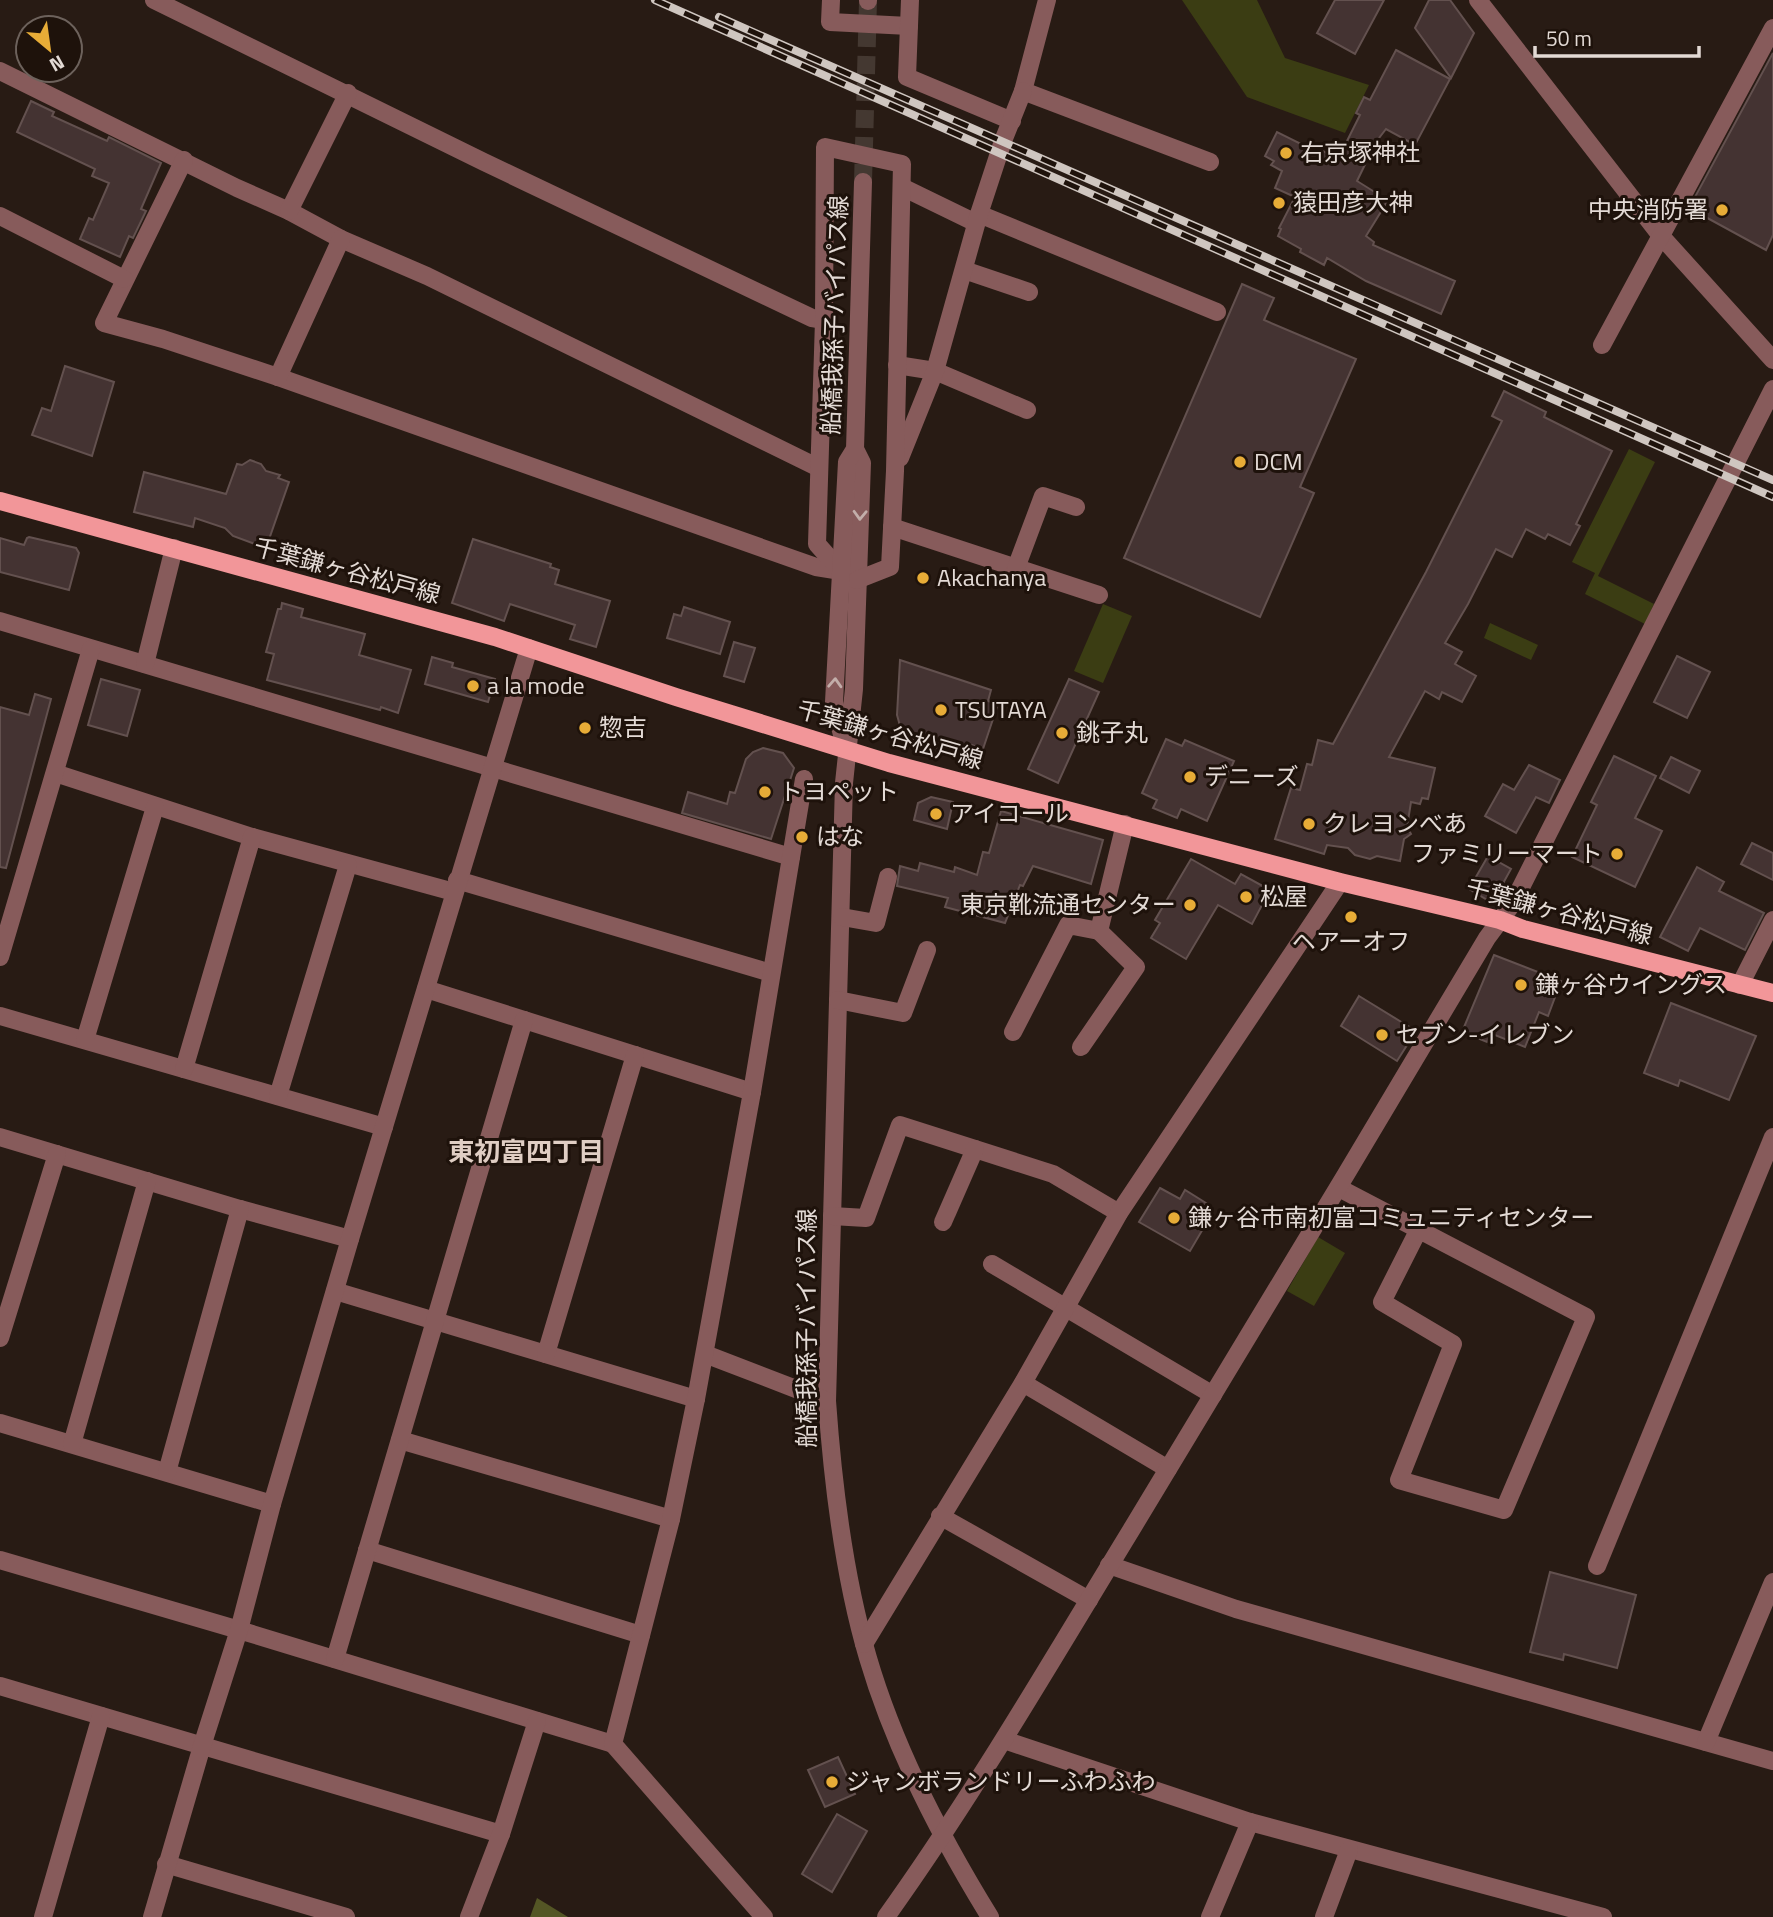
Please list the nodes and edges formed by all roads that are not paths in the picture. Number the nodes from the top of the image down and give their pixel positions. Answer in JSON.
{"nodes":[{"id":1,"x":155,"y":0,"type":"edge"},
{"id":2,"x":831,"y":0,"type":"edge"},
{"id":3,"x":910,"y":0,"type":"edge"},
{"id":4,"x":1047,"y":0,"type":"edge"},
{"id":5,"x":1478,"y":0,"type":"edge"},
{"id":6,"x":909,"y":26,"type":"junction"},
{"id":7,"x":1773,"y":28,"type":"edge"},
{"id":8,"x":0,"y":71,"type":"edge"},
{"id":9,"x":1023,"y":90,"type":"junction"},
{"id":10,"x":348,"y":93,"type":"junction"},
{"id":11,"x":1012,"y":121,"type":"junction"},
{"id":12,"x":184,"y":160,"type":"junction"},
{"id":13,"x":1210,"y":162,"type":"dead end"},
{"id":14,"x":863,"y":182,"type":"tunnel mouth"},
{"id":15,"x":902,"y":187,"type":"junction"},
{"id":16,"x":289,"y":211,"type":"junction"},
{"id":17,"x":0,"y":216,"type":"edge"},
{"id":18,"x":978,"y":219,"type":"junction"},
{"id":19,"x":1661,"y":236,"type":"junction"},
{"id":20,"x":341,"y":239,"type":"junction"},
{"id":21,"x":964,"y":270,"type":"junction"},
{"id":22,"x":124,"y":279,"type":"junction"},
{"id":23,"x":1029,"y":292,"type":"dead end"},
{"id":24,"x":1217,"y":312,"type":"dead end"},
{"id":25,"x":824,"y":320,"type":"junction"},
{"id":26,"x":1601,"y":345,"type":"dead end"},
{"id":27,"x":1773,"y":360,"type":"edge"},
{"id":28,"x":897,"y":365,"type":"junction"},
{"id":29,"x":935,"y":371,"type":"junction"},
{"id":30,"x":278,"y":377,"type":"junction"},
{"id":31,"x":1773,"y":389,"type":"edge"},
{"id":32,"x":1027,"y":410,"type":"dead end"},
{"id":33,"x":855,"y":449,"type":"junction"},
{"id":34,"x":819,"y":468,"type":"junction"},
{"id":35,"x":895,"y":471,"type":"junction"},
{"id":36,"x":0,"y":501,"type":"edge"},
{"id":37,"x":1076,"y":507,"type":"dead end"},
{"id":38,"x":892,"y":527,"type":"junction"},
{"id":39,"x":174,"y":548,"type":"junction"},
{"id":40,"x":1016,"y":568,"type":"junction"},
{"id":41,"x":841,"y":571,"type":"junction"},
{"id":42,"x":857,"y":580,"type":"junction"},
{"id":43,"x":1099,"y":595,"type":"dead end"},
{"id":44,"x":0,"y":621,"type":"edge"},
{"id":45,"x":529,"y":648,"type":"junction"},
{"id":46,"x":91,"y":649,"type":"junction"},
{"id":47,"x":145,"y":664,"type":"junction"},
{"id":48,"x":846,"y":750,"type":"junction"},
{"id":49,"x":492,"y":767,"type":"junction"},
{"id":50,"x":55,"y":773,"type":"junction"},
{"id":51,"x":804,"y":779,"type":"dead end"},
{"id":52,"x":155,"y":807,"type":"junction"},
{"id":53,"x":1125,"y":824,"type":"junction"},
{"id":54,"x":252,"y":837,"type":"junction"},
{"id":55,"x":790,"y":857,"type":"junction"},
{"id":56,"x":348,"y":864,"type":"junction"},
{"id":57,"x":888,"y":877,"type":"dead end"},
{"id":58,"x":1340,"y":882,"type":"junction"},
{"id":59,"x":456,"y":886,"type":"junction"},
{"id":60,"x":6,"y":914,"type":"edge"},
{"id":61,"x":842,"y":917,"type":"junction"},
{"id":62,"x":1500,"y":920,"type":"junction"},
{"id":63,"x":1773,"y":920,"type":"edge"},
{"id":64,"x":1099,"y":931,"type":"junction"},
{"id":65,"x":927,"y":950,"type":"dead end"},
{"id":66,"x":0,"y":957,"type":"edge"},
{"id":67,"x":771,"y":973,"type":"junction"},
{"id":68,"x":1740,"y":985,"type":"junction"},
{"id":69,"x":426,"y":989,"type":"junction"},
{"id":70,"x":1773,"y":993,"type":"edge"},
{"id":71,"x":838,"y":1000,"type":"junction"},
{"id":72,"x":0,"y":1016,"type":"edge"},
{"id":73,"x":524,"y":1020,"type":"junction"},
{"id":74,"x":1013,"y":1032,"type":"dead end"},
{"id":75,"x":85,"y":1040,"type":"junction"},
{"id":76,"x":1082,"y":1047,"type":"dead end"},
{"id":77,"x":635,"y":1055,"type":"junction"},
{"id":78,"x":184,"y":1069,"type":"junction"},
{"id":79,"x":752,"y":1091,"type":"junction"},
{"id":80,"x":278,"y":1096,"type":"junction"},
{"id":81,"x":384,"y":1127,"type":"junction"},
{"id":82,"x":0,"y":1137,"type":"edge"},
{"id":83,"x":1773,"y":1137,"type":"edge"},
{"id":84,"x":975,"y":1149,"type":"junction"},
{"id":85,"x":57,"y":1153,"type":"junction"},
{"id":86,"x":147,"y":1181,"type":"junction"},
{"id":87,"x":1339,"y":1188,"type":"junction"},
{"id":88,"x":240,"y":1209,"type":"junction"},
{"id":89,"x":1119,"y":1213,"type":"junction"},
{"id":90,"x":832,"y":1216,"type":"junction"},
{"id":91,"x":943,"y":1222,"type":"dead end"},
{"id":92,"x":1419,"y":1230,"type":"junction"},
{"id":93,"x":350,"y":1239,"type":"junction"},
{"id":94,"x":992,"y":1264,"type":"dead end"},
{"id":95,"x":335,"y":1291,"type":"junction"},
{"id":96,"x":1065,"y":1309,"type":"junction"},
{"id":97,"x":435,"y":1321,"type":"junction"},
{"id":98,"x":0,"y":1338,"type":"edge"},
{"id":99,"x":546,"y":1354,"type":"junction"},
{"id":100,"x":705,"y":1354,"type":"junction"},
{"id":101,"x":1023,"y":1383,"type":"junction"},
{"id":102,"x":1213,"y":1395,"type":"junction"},
{"id":103,"x":696,"y":1399,"type":"junction"},
{"id":104,"x":827,"y":1401,"type":"junction"},
{"id":105,"x":0,"y":1423,"type":"edge"},
{"id":106,"x":400,"y":1440,"type":"junction"},
{"id":107,"x":72,"y":1444,"type":"junction"},
{"id":108,"x":1168,"y":1469,"type":"junction"},
{"id":109,"x":167,"y":1472,"type":"junction"},
{"id":110,"x":272,"y":1504,"type":"junction"},
{"id":111,"x":940,"y":1516,"type":"junction"},
{"id":112,"x":671,"y":1519,"type":"junction"},
{"id":113,"x":367,"y":1550,"type":"junction"},
{"id":114,"x":0,"y":1560,"type":"edge"},
{"id":115,"x":1110,"y":1565,"type":"junction"},
{"id":116,"x":1597,"y":1566,"type":"dead end"},
{"id":117,"x":1773,"y":1582,"type":"edge"},
{"id":118,"x":1089,"y":1600,"type":"junction"},
{"id":119,"x":239,"y":1630,"type":"junction"},
{"id":120,"x":641,"y":1635,"type":"junction"},
{"id":121,"x":864,"y":1644,"type":"junction"},
{"id":122,"x":335,"y":1659,"type":"junction"},
{"id":123,"x":0,"y":1687,"type":"edge"},
{"id":124,"x":101,"y":1716,"type":"junction"},
{"id":125,"x":537,"y":1721,"type":"junction"},
{"id":126,"x":1004,"y":1740,"type":"junction"},
{"id":127,"x":1706,"y":1742,"type":"junction"},
{"id":128,"x":613,"y":1744,"type":"junction"},
{"id":129,"x":202,"y":1746,"type":"junction"},
{"id":130,"x":1773,"y":1761,"type":"edge"},
{"id":131,"x":1250,"y":1822,"type":"junction"},
{"id":132,"x":501,"y":1834,"type":"junction"},
{"id":133,"x":943,"y":1838,"type":"junction"},
{"id":134,"x":1349,"y":1850,"type":"junction"},
{"id":135,"x":166,"y":1864,"type":"junction"},
{"id":136,"x":43,"y":1917,"type":"edge"},
{"id":137,"x":152,"y":1917,"type":"edge"},
{"id":138,"x":346,"y":1917,"type":"edge"},
{"id":139,"x":469,"y":1917,"type":"edge"},
{"id":140,"x":764,"y":1917,"type":"edge"},
{"id":141,"x":886,"y":1917,"type":"edge"},
{"id":142,"x":990,"y":1917,"type":"edge"},
{"id":143,"x":1210,"y":1917,"type":"edge"},
{"id":144,"x":1324,"y":1917,"type":"edge"},
{"id":145,"x":1603,"y":1917,"type":"edge"}],
"edges":[{"from":1,"to":10,"type":"street"},
{"from":2,"to":6,"type":"street"},
{"from":3,"to":6,"type":"street"},
{"from":4,"to":9,"type":"street"},
{"from":5,"to":19,"type":"street"},
{"from":6,"to":11,"type":"street"},
{"from":7,"to":19,"type":"street"},
{"from":8,"to":12,"type":"street"},
{"from":9,"to":11,"type":"street"},
{"from":9,"to":13,"type":"street"},
{"from":10,"to":16,"type":"street"},
{"from":10,"to":25,"type":"street"},
{"from":11,"to":18,"type":"street"},
{"from":12,"to":16,"type":"street"},
{"from":12,"to":22,"type":"street"},
{"from":14,"to":33,"type":"street","name":"船橋我孫子バイパス線"},
{"from":15,"to":18,"type":"street"},
{"from":15,"to":25,"type":"street"},
{"from":15,"to":28,"type":"street"},
{"from":16,"to":20,"type":"street"},
{"from":17,"to":22,"type":"street"},
{"from":18,"to":21,"type":"street"},
{"from":18,"to":24,"type":"street"},
{"from":19,"to":26,"type":"street"},
{"from":19,"to":27,"type":"street"},
{"from":20,"to":30,"type":"street"},
{"from":20,"to":34,"type":"street"},
{"from":21,"to":23,"type":"street"},
{"from":21,"to":29,"type":"street"},
{"from":22,"to":30,"type":"street"},
{"from":25,"to":34,"type":"street"},
{"from":28,"to":29,"type":"street"},
{"from":28,"to":35,"type":"street"},
{"from":29,"to":32,"type":"street"},
{"from":29,"to":35,"type":"street"},
{"from":30,"to":41,"type":"street"},
{"from":31,"to":62,"type":"street"},
{"from":33,"to":41,"type":"street","name":"船橋我孫子バイパス線"},
{"from":33,"to":42,"type":"street","name":"船橋我孫子バイパス線","one_way":true},
{"from":34,"to":41,"type":"street"},
{"from":35,"to":38,"type":"street"},
{"from":36,"to":39,"type":"main road","name":"千葉鎌ヶ谷松戸線"},
{"from":37,"to":40,"type":"street"},
{"from":38,"to":40,"type":"street"},
{"from":38,"to":42,"type":"street"},
{"from":39,"to":45,"type":"main road","name":"千葉鎌ヶ谷松戸線"},
{"from":39,"to":47,"type":"street"},
{"from":40,"to":43,"type":"street"},
{"from":48,"to":41,"type":"street","name":"船橋我孫子バイパス線","one_way":true},
{"from":42,"to":48,"type":"street","name":"船橋我孫子バイパス線"},
{"from":44,"to":46,"type":"street"},
{"from":45,"to":48,"type":"main road","name":"千葉鎌ヶ谷松戸線"},
{"from":45,"to":49,"type":"street"},
{"from":46,"to":47,"type":"street"},
{"from":46,"to":50,"type":"street"},
{"from":47,"to":49,"type":"street"},
{"from":48,"to":53,"type":"main road","name":"千葉鎌ヶ谷松戸線"},
{"from":48,"to":61,"type":"street","name":"船橋我孫子バイパス線"},
{"from":49,"to":55,"type":"street"},
{"from":49,"to":59,"type":"street"},
{"from":50,"to":52,"type":"street"},
{"from":50,"to":60,"type":"street"},
{"from":51,"to":55,"type":"street"},
{"from":52,"to":54,"type":"street"},
{"from":52,"to":75,"type":"street"},
{"from":53,"to":58,"type":"main road","name":"千葉鎌ヶ谷松戸線"},
{"from":53,"to":64,"type":"street"},
{"from":54,"to":56,"type":"street"},
{"from":54,"to":78,"type":"street"},
{"from":55,"to":67,"type":"street"},
{"from":56,"to":59,"type":"street"},
{"from":56,"to":80,"type":"street"},
{"from":57,"to":61,"type":"street"},
{"from":58,"to":62,"type":"main road","name":"千葉鎌ヶ谷松戸線"},
{"from":58,"to":89,"type":"street"},
{"from":59,"to":67,"type":"street"},
{"from":59,"to":69,"type":"street"},
{"from":60,"to":66,"type":"street"},
{"from":61,"to":71,"type":"street","name":"船橋我孫子バイパス線"},
{"from":62,"to":68,"type":"main road","name":"千葉鎌ヶ谷松戸線"},
{"from":62,"to":87,"type":"street"},
{"from":63,"to":68,"type":"street"},
{"from":64,"to":74,"type":"street"},
{"from":64,"to":76,"type":"street"},
{"from":65,"to":71,"type":"street"},
{"from":67,"to":79,"type":"street"},
{"from":68,"to":70,"type":"main road","name":"千葉鎌ヶ谷松戸線"},
{"from":69,"to":73,"type":"street"},
{"from":69,"to":81,"type":"street"},
{"from":71,"to":90,"type":"street","name":"船橋我孫子バイパス線"},
{"from":72,"to":75,"type":"street"},
{"from":73,"to":77,"type":"street"},
{"from":73,"to":97,"type":"street"},
{"from":75,"to":78,"type":"street"},
{"from":77,"to":79,"type":"street"},
{"from":77,"to":99,"type":"street"},
{"from":78,"to":80,"type":"street"},
{"from":79,"to":100,"type":"street"},
{"from":80,"to":81,"type":"street"},
{"from":81,"to":93,"type":"street"},
{"from":82,"to":85,"type":"street"},
{"from":83,"to":116,"type":"street"},
{"from":84,"to":89,"type":"street"},
{"from":84,"to":90,"type":"street"},
{"from":84,"to":91,"type":"street"},
{"from":85,"to":86,"type":"street"},
{"from":85,"to":98,"type":"street"},
{"from":86,"to":88,"type":"street"},
{"from":86,"to":107,"type":"street"},
{"from":87,"to":92,"type":"street"},
{"from":87,"to":102,"type":"street"},
{"from":88,"to":93,"type":"street"},
{"from":88,"to":109,"type":"street"},
{"from":89,"to":96,"type":"street"},
{"from":90,"to":104,"type":"street","name":"船橋我孫子バイパス線"},
{"from":92,"to":92,"type":"street"},
{"from":93,"to":95,"type":"street"},
{"from":94,"to":96,"type":"street"},
{"from":95,"to":97,"type":"street"},
{"from":95,"to":110,"type":"street"},
{"from":96,"to":101,"type":"street"},
{"from":96,"to":102,"type":"street"},
{"from":97,"to":99,"type":"street"},
{"from":97,"to":106,"type":"street"},
{"from":99,"to":103,"type":"street"},
{"from":100,"to":103,"type":"street"},
{"from":100,"to":104,"type":"street"},
{"from":101,"to":108,"type":"street"},
{"from":101,"to":111,"type":"street"},
{"from":102,"to":108,"type":"street"},
{"from":103,"to":112,"type":"street"},
{"from":104,"to":121,"type":"street","name":"船橋我孫子バイパス線"},
{"from":105,"to":107,"type":"street"},
{"from":106,"to":112,"type":"street"},
{"from":106,"to":113,"type":"street"},
{"from":107,"to":109,"type":"street"},
{"from":108,"to":115,"type":"street"},
{"from":109,"to":110,"type":"street"},
{"from":110,"to":119,"type":"street"},
{"from":111,"to":118,"type":"street"},
{"from":111,"to":121,"type":"street"},
{"from":112,"to":120,"type":"street"},
{"from":113,"to":120,"type":"street"},
{"from":113,"to":122,"type":"street"},
{"from":114,"to":119,"type":"street"},
{"from":115,"to":118,"type":"street"},
{"from":115,"to":127,"type":"street"},
{"from":117,"to":127,"type":"street"},
{"from":118,"to":126,"type":"street"},
{"from":119,"to":122,"type":"street"},
{"from":119,"to":129,"type":"street"},
{"from":120,"to":128,"type":"street"},
{"from":121,"to":133,"type":"street","name":"船橋我孫子バイパス線"},
{"from":122,"to":125,"type":"street"},
{"from":123,"to":124,"type":"street"},
{"from":124,"to":129,"type":"street"},
{"from":124,"to":136,"type":"street"},
{"from":125,"to":128,"type":"street"},
{"from":125,"to":132,"type":"street"},
{"from":126,"to":131,"type":"street"},
{"from":126,"to":133,"type":"street"},
{"from":127,"to":130,"type":"street"},
{"from":128,"to":140,"type":"street"},
{"from":129,"to":132,"type":"street"},
{"from":129,"to":135,"type":"street"},
{"from":131,"to":134,"type":"street"},
{"from":131,"to":143,"type":"street"},
{"from":132,"to":139,"type":"street"},
{"from":133,"to":141,"type":"street"},
{"from":133,"to":142,"type":"street","name":"船橋我孫子バイパス線"},
{"from":134,"to":144,"type":"street"},
{"from":134,"to":145,"type":"street"},
{"from":135,"to":137,"type":"street"},
{"from":135,"to":138,"type":"street"}]}
